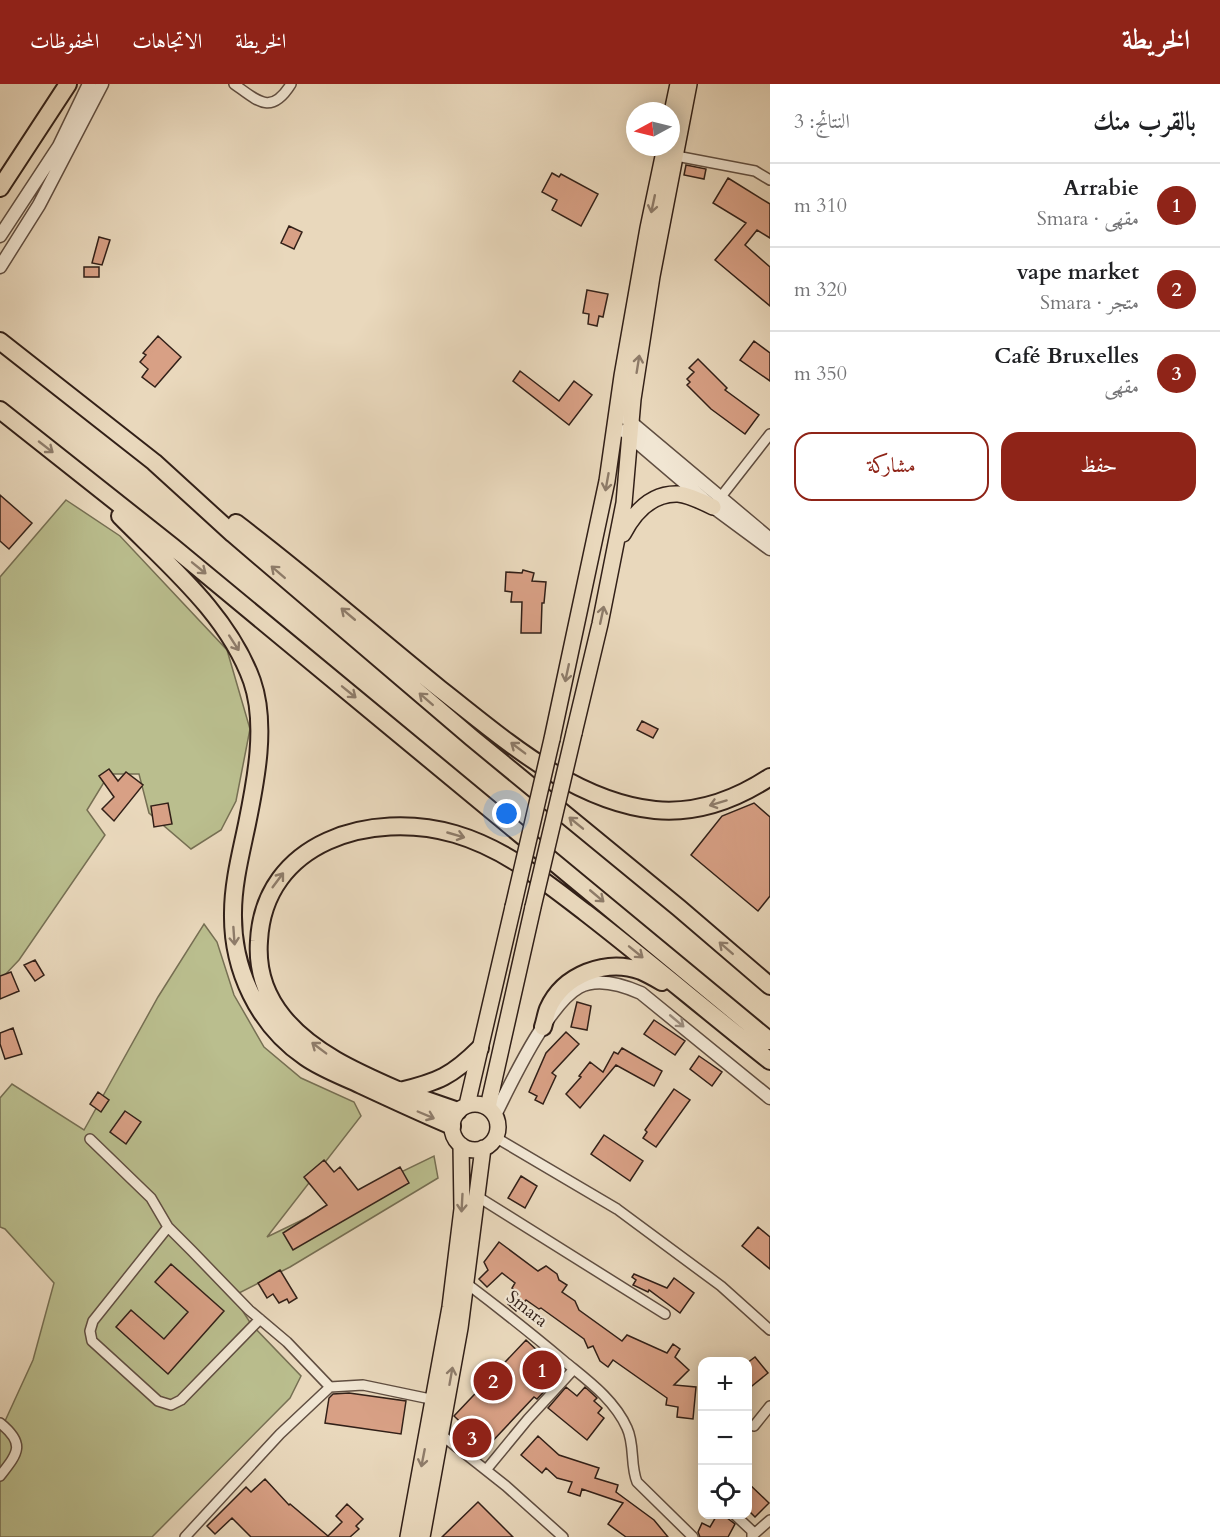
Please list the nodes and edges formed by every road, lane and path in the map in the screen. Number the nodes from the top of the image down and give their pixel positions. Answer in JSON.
{"nodes":[{"id":1,"x":68,"y":84,"type":"edge"},
{"id":2,"x":89,"y":84,"type":"edge"},
{"id":3,"x":102,"y":84,"type":"edge"},
{"id":4,"x":234,"y":84,"type":"edge"},
{"id":5,"x":291,"y":84,"type":"edge"},
{"id":6,"x":678,"y":84,"type":"edge"},
{"id":7,"x":689,"y":84,"type":"edge"},
{"id":8,"x":674,"y":102,"type":"edge"},
{"id":9,"x":680,"y":113,"type":"edge"},
{"id":10,"x":680,"y":155,"type":"edge"},
{"id":11,"x":667,"y":156,"type":"edge"},
{"id":12,"x":770,"y":180,"type":"edge"},
{"id":13,"x":0,"y":188,"type":"edge"},
{"id":14,"x":0,"y":236,"type":"edge"},
{"id":15,"x":0,"y":267,"type":"edge"},
{"id":16,"x":0,"y":341,"type":"edge"},
{"id":17,"x":0,"y":410,"type":"edge"},
{"id":18,"x":624,"y":423,"type":"junction"},
{"id":19,"x":770,"y":434,"type":"edge"},
{"id":20,"x":66,"y":462,"type":"junction"},
{"id":21,"x":154,"y":462,"type":"junction"},
{"id":22,"x":717,"y":503,"type":"junction"},
{"id":23,"x":770,"y":539,"type":"edge"},
{"id":24,"x":616,"y":547,"type":"junction"},
{"id":25,"x":770,"y":549,"type":"edge"},
{"id":26,"x":770,"y":777,"type":"edge"},
{"id":27,"x":770,"y":986,"type":"edge"},
{"id":28,"x":692,"y":996,"type":"junction"},
{"id":29,"x":543,"y":1027,"type":"junction"},
{"id":30,"x":770,"y":1041,"type":"edge"},
{"id":31,"x":480,"y":1048,"type":"junction"},
{"id":32,"x":770,"y":1061,"type":"edge"},
{"id":33,"x":400,"y":1091,"type":"junction"},
{"id":34,"x":770,"y":1098,"type":"edge"},
{"id":35,"x":491,"y":1111,"type":"junction"},
{"id":36,"x":459,"y":1114,"type":"junction"},
{"id":37,"x":495,"y":1137,"type":"junction"},
{"id":38,"x":90,"y":1139,"type":"dead end"},
{"id":39,"x":461,"y":1145,"type":"junction"},
{"id":40,"x":483,"y":1148,"type":"junction"},
{"id":41,"x":475,"y":1196,"type":"junction"},
{"id":42,"x":168,"y":1227,"type":"junction"},
{"id":43,"x":466,"y":1283,"type":"junction"},
{"id":44,"x":665,"y":1314,"type":"dead end"},
{"id":45,"x":260,"y":1318,"type":"junction"},
{"id":46,"x":770,"y":1330,"type":"edge"},
{"id":47,"x":574,"y":1369,"type":"junction"},
{"id":48,"x":330,"y":1387,"type":"junction"},
{"id":49,"x":440,"y":1402,"type":"junction"},
{"id":50,"x":770,"y":1406,"type":"edge"},
{"id":51,"x":0,"y":1423,"type":"edge"},
{"id":52,"x":754,"y":1426,"type":"dead end"},
{"id":53,"x":434,"y":1432,"type":"junction"},
{"id":54,"x":486,"y":1470,"type":"junction"},
{"id":55,"x":0,"y":1476,"type":"edge"},
{"id":56,"x":739,"y":1519,"type":"edge"},
{"id":57,"x":770,"y":1520,"type":"edge"},
{"id":58,"x":752,"y":1536,"type":"edge"},
{"id":59,"x":185,"y":1537,"type":"edge"},
{"id":60,"x":408,"y":1537,"type":"edge"},
{"id":61,"x":422,"y":1537,"type":"edge"},
{"id":62,"x":563,"y":1537,"type":"edge"},
{"id":63,"x":693,"y":1537,"type":"edge"}],
"edges":[{"from":1,"to":13,"type":"highway"},
{"from":2,"to":14,"type":"street"},
{"from":3,"to":15,"type":"street"},
{"from":4,"to":5,"type":"street"},
{"from":6,"to":8,"type":"main road"},
{"from":7,"to":9,"type":"main road"},
{"from":10,"to":12,"type":"street"},
{"from":11,"to":18,"type":"main road"},
{"from":16,"to":21,"type":"highway"},
{"from":17,"to":20,"type":"highway","one_way":true},
{"from":18,"to":22,"type":"street"},
{"from":18,"to":24,"type":"main road"},
{"from":18,"to":31,"type":"main road","one_way":true,"bridge":true},
{"from":19,"to":22,"type":"street"},
{"from":20,"to":30,"type":"highway","one_way":true},
{"from":20,"to":36,"type":"highway","one_way":true},
{"from":26,"to":21,"type":"highway","one_way":true},
{"from":27,"to":21,"type":"highway","one_way":true},
{"from":22,"to":23,"type":"street"},
{"from":22,"to":24,"type":"main road"},
{"from":22,"to":25,"type":"street"},
{"from":35,"to":24,"type":"main road","one_way":true,"bridge":true},
{"from":28,"to":29,"type":"highway"},
{"from":28,"to":32,"type":"highway"},
{"from":33,"to":28,"type":"highway","one_way":true},
{"from":29,"to":34,"type":"street","one_way":true},
{"from":29,"to":35,"type":"street"},
{"from":31,"to":33,"type":"highway"},
{"from":31,"to":36,"type":"main road"},
{"from":33,"to":36,"type":"highway"},
{"from":35,"to":36,"type":"main road"},
{"from":35,"to":37,"type":"main road"},
{"from":36,"to":39,"type":"main road"},
{"from":37,"to":40,"type":"main road"},
{"from":37,"to":46,"type":"street"},
{"from":38,"to":42,"type":"street"},
{"from":39,"to":40,"type":"main road"},
{"from":39,"to":49,"type":"main road","one_way":true},
{"from":40,"to":41,"type":"main road"},
{"from":41,"to":43,"type":"main road"},
{"from":41,"to":44,"type":"street"},
{"from":42,"to":45,"type":"street"},
{"from":42,"to":45,"type":"street"},
{"from":43,"to":47,"type":"street","name":"Smara"},
{"from":49,"to":43,"type":"main road","one_way":true},
{"from":45,"to":48,"type":"street"},
{"from":47,"to":54,"type":"street"},
{"from":47,"to":63,"type":"street","name":"Smara"},
{"from":48,"to":49,"type":"street"},
{"from":48,"to":59,"type":"street"},
{"from":49,"to":53,"type":"main road"},
{"from":50,"to":52,"type":"street"},
{"from":51,"to":55,"type":"street"},
{"from":53,"to":54,"type":"street"},
{"from":53,"to":60,"type":"main road","one_way":true},
{"from":53,"to":61,"type":"main road"},
{"from":54,"to":62,"type":"street"},
{"from":56,"to":58,"type":"street"},
{"from":57,"to":58,"type":"street"}]}
